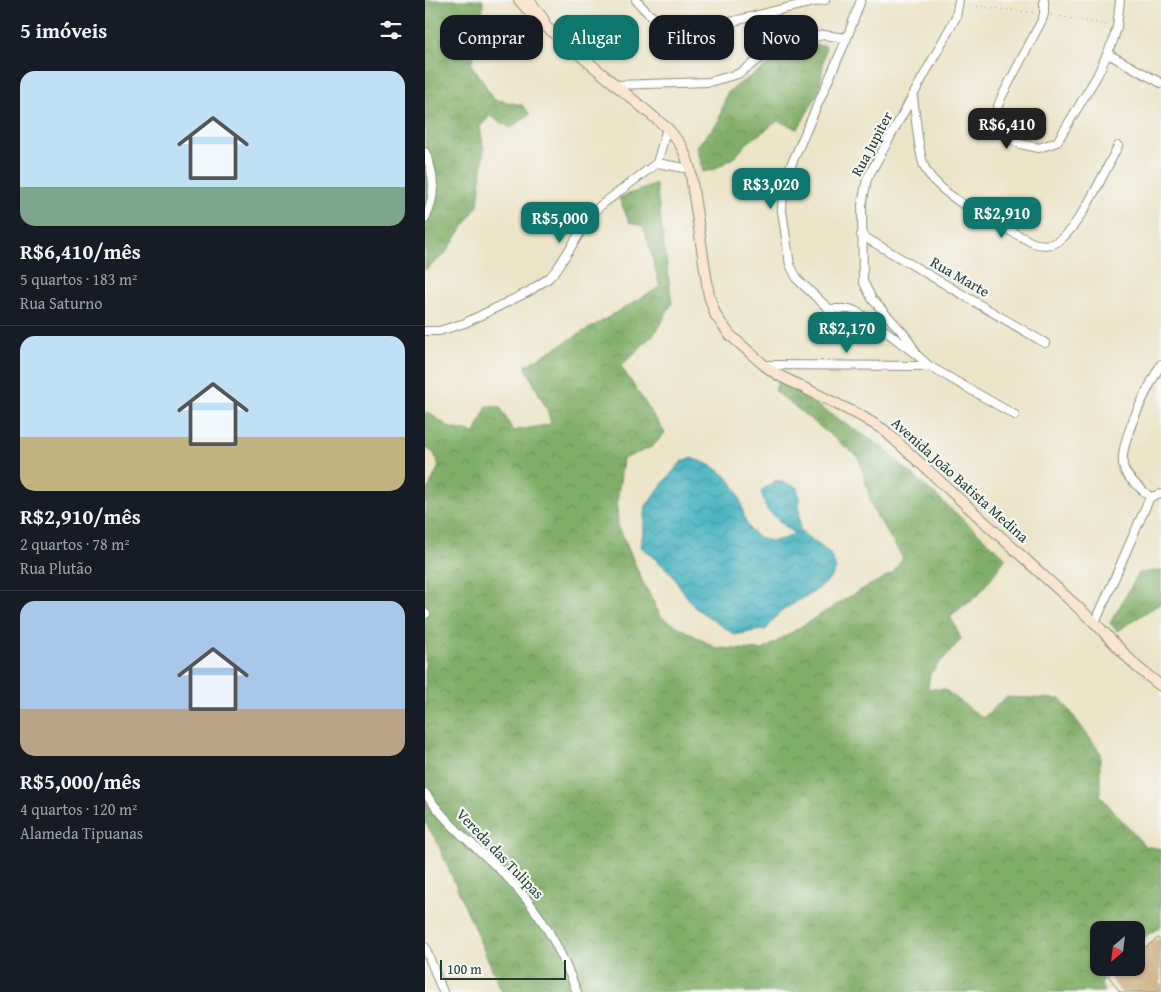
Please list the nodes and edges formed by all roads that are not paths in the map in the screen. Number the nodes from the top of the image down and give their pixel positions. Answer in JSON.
{"nodes":[{"id":1,"x":519,"y":0,"type":"edge"},
{"id":2,"x":529,"y":0,"type":"edge"},
{"id":3,"x":636,"y":0,"type":"edge"},
{"id":4,"x":825,"y":0,"type":"edge"},
{"id":5,"x":861,"y":0,"type":"edge"},
{"id":6,"x":959,"y":0,"type":"edge"},
{"id":7,"x":1044,"y":0,"type":"edge"},
{"id":8,"x":1120,"y":0,"type":"edge"},
{"id":9,"x":550,"y":29,"type":"junction"},
{"id":10,"x":847,"y":38,"type":"junction"},
{"id":11,"x":1109,"y":54,"type":"junction"},
{"id":12,"x":1161,"y":83,"type":"edge"},
{"id":13,"x":616,"y":85,"type":"junction"},
{"id":14,"x":913,"y":98,"type":"junction"},
{"id":15,"x":667,"y":128,"type":"junction"},
{"id":16,"x":1118,"y":146,"type":"dead end"},
{"id":17,"x":425,"y":152,"type":"edge"},
{"id":18,"x":657,"y":163,"type":"junction"},
{"id":19,"x":690,"y":169,"type":"junction"},
{"id":20,"x":425,"y":219,"type":"edge"},
{"id":21,"x":861,"y":235,"type":"junction"},
{"id":22,"x":425,"y":330,"type":"edge"},
{"id":23,"x":1045,"y":343,"type":"dead end"},
{"id":24,"x":917,"y":355,"type":"junction"},
{"id":25,"x":1161,"y":364,"type":"edge"},
{"id":26,"x":764,"y":365,"type":"junction"},
{"id":27,"x":929,"y":366,"type":"junction"},
{"id":28,"x":1015,"y":415,"type":"dead end"},
{"id":29,"x":1161,"y":494,"type":"edge"},
{"id":30,"x":1151,"y":497,"type":"junction"},
{"id":31,"x":1095,"y":623,"type":"junction"},
{"id":32,"x":1161,"y":686,"type":"edge"},
{"id":33,"x":425,"y":793,"type":"edge"},
{"id":34,"x":425,"y":947,"type":"edge"},
{"id":35,"x":443,"y":992,"type":"edge"},
{"id":36,"x":577,"y":992,"type":"edge"}],
"edges":[{"from":1,"to":9,"type":"main road","name":"Avenida João Batista Medina"},
{"from":2,"to":9,"type":"main road","name":"Avenida João Batista Medina"},
{"from":3,"to":4,"type":"street"},
{"from":5,"to":10,"type":"street"},
{"from":6,"to":14,"type":"street","name":"Rua Jupiter"},
{"from":7,"to":11,"type":"street"},
{"from":8,"to":11,"type":"street"},
{"from":9,"to":13,"type":"main road","name":"Avenida João Batista Medina"},
{"from":10,"to":13,"type":"street"},
{"from":10,"to":24,"type":"street"},
{"from":11,"to":12,"type":"street"},
{"from":13,"to":15,"type":"main road","name":"Avenida João Batista Medina"},
{"from":14,"to":16,"type":"street"},
{"from":14,"to":21,"type":"street","name":"Rua Jupiter"},
{"from":15,"to":18,"type":"street"},
{"from":15,"to":19,"type":"main road","name":"Avenida João Batista Medina"},
{"from":17,"to":20,"type":"street"},
{"from":18,"to":19,"type":"street"},
{"from":18,"to":22,"type":"street"},
{"from":19,"to":26,"type":"main road","name":"Avenida João Batista Medina"},
{"from":21,"to":23,"type":"street","name":"Rua Marte"},
{"from":21,"to":24,"type":"street","name":"Rua Jupiter"},
{"from":24,"to":27,"type":"street"},
{"from":25,"to":30,"type":"street"},
{"from":26,"to":27,"type":"street"},
{"from":26,"to":31,"type":"main road","name":"Avenida João Batista Medina"},
{"from":27,"to":28,"type":"street"},
{"from":29,"to":30,"type":"street"},
{"from":30,"to":31,"type":"street"},
{"from":31,"to":32,"type":"main road","name":"Avenida João Batista Medina"},
{"from":33,"to":36,"type":"street","name":"Vereda das Tulipas"},
{"from":34,"to":35,"type":"street"}]}
